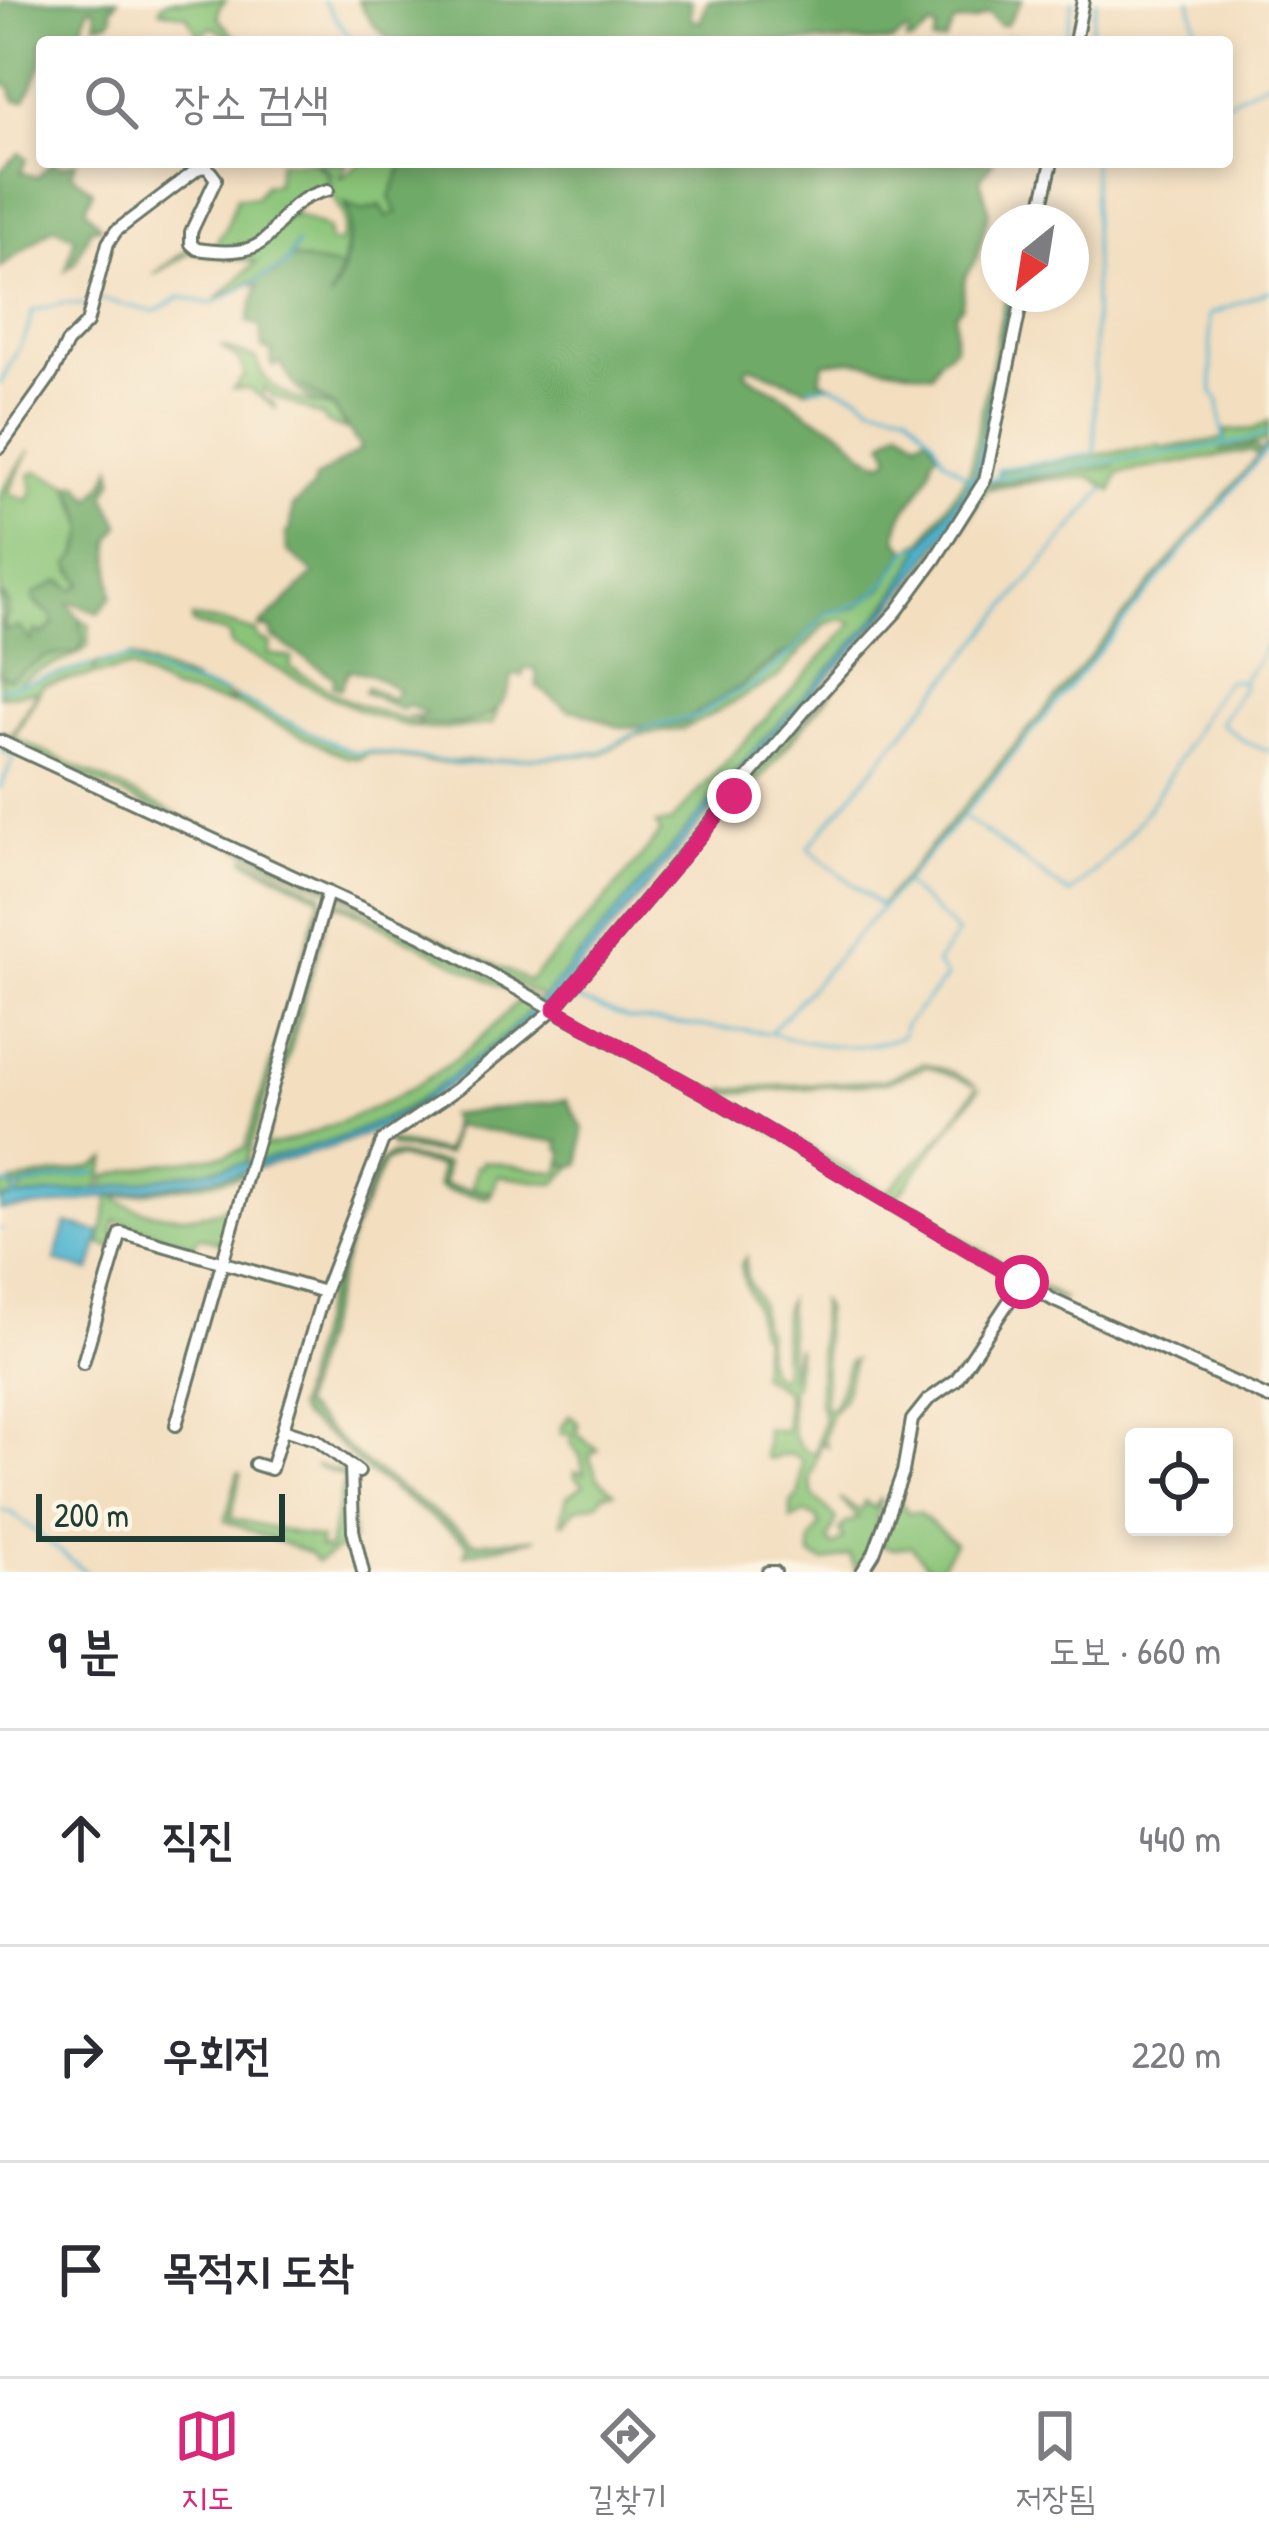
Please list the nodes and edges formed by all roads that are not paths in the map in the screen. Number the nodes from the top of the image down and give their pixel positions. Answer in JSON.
{"nodes":[{"id":1,"x":1083,"y":0,"type":"edge"},
{"id":2,"x":1076,"y":36,"type":"edge"},
{"id":3,"x":199,"y":168,"type":"edge"},
{"id":4,"x":207,"y":168,"type":"edge"},
{"id":5,"x":1051,"y":168,"type":"edge"},
{"id":6,"x":328,"y":190,"type":"dead end"},
{"id":7,"x":1042,"y":204,"type":"edge"},
{"id":8,"x":1019,"y":312,"type":"edge"},
{"id":9,"x":0,"y":447,"type":"edge"},
{"id":10,"x":0,"y":741,"type":"edge"},
{"id":11,"x":328,"y":892,"type":"junction"},
{"id":12,"x":546,"y":1004,"type":"junction"},
{"id":13,"x":220,"y":1261,"type":"junction"},
{"id":14,"x":1022,"y":1282,"type":"junction"},
{"id":15,"x":324,"y":1292,"type":"junction"},
{"id":16,"x":82,"y":1363,"type":"dead end"},
{"id":17,"x":1269,"y":1398,"type":"edge"},
{"id":18,"x":176,"y":1425,"type":"dead end"},
{"id":19,"x":286,"y":1430,"type":"junction"},
{"id":20,"x":255,"y":1464,"type":"dead end"},
{"id":21,"x":363,"y":1572,"type":"edge"},
{"id":22,"x":862,"y":1572,"type":"edge"}],
"edges":[{"from":1,"to":2,"type":"street"},
{"from":3,"to":9,"type":"street"},
{"from":4,"to":6,"type":"street"},
{"from":5,"to":7,"type":"street"},
{"from":8,"to":12,"type":"street"},
{"from":10,"to":11,"type":"street"},
{"from":11,"to":12,"type":"street"},
{"from":11,"to":13,"type":"street"},
{"from":12,"to":14,"type":"street"},
{"from":12,"to":15,"type":"street"},
{"from":13,"to":15,"type":"street"},
{"from":13,"to":16,"type":"street"},
{"from":13,"to":18,"type":"street"},
{"from":14,"to":17,"type":"street"},
{"from":14,"to":22,"type":"street"},
{"from":15,"to":19,"type":"street"},
{"from":19,"to":20,"type":"street"},
{"from":19,"to":21,"type":"street"}]}
